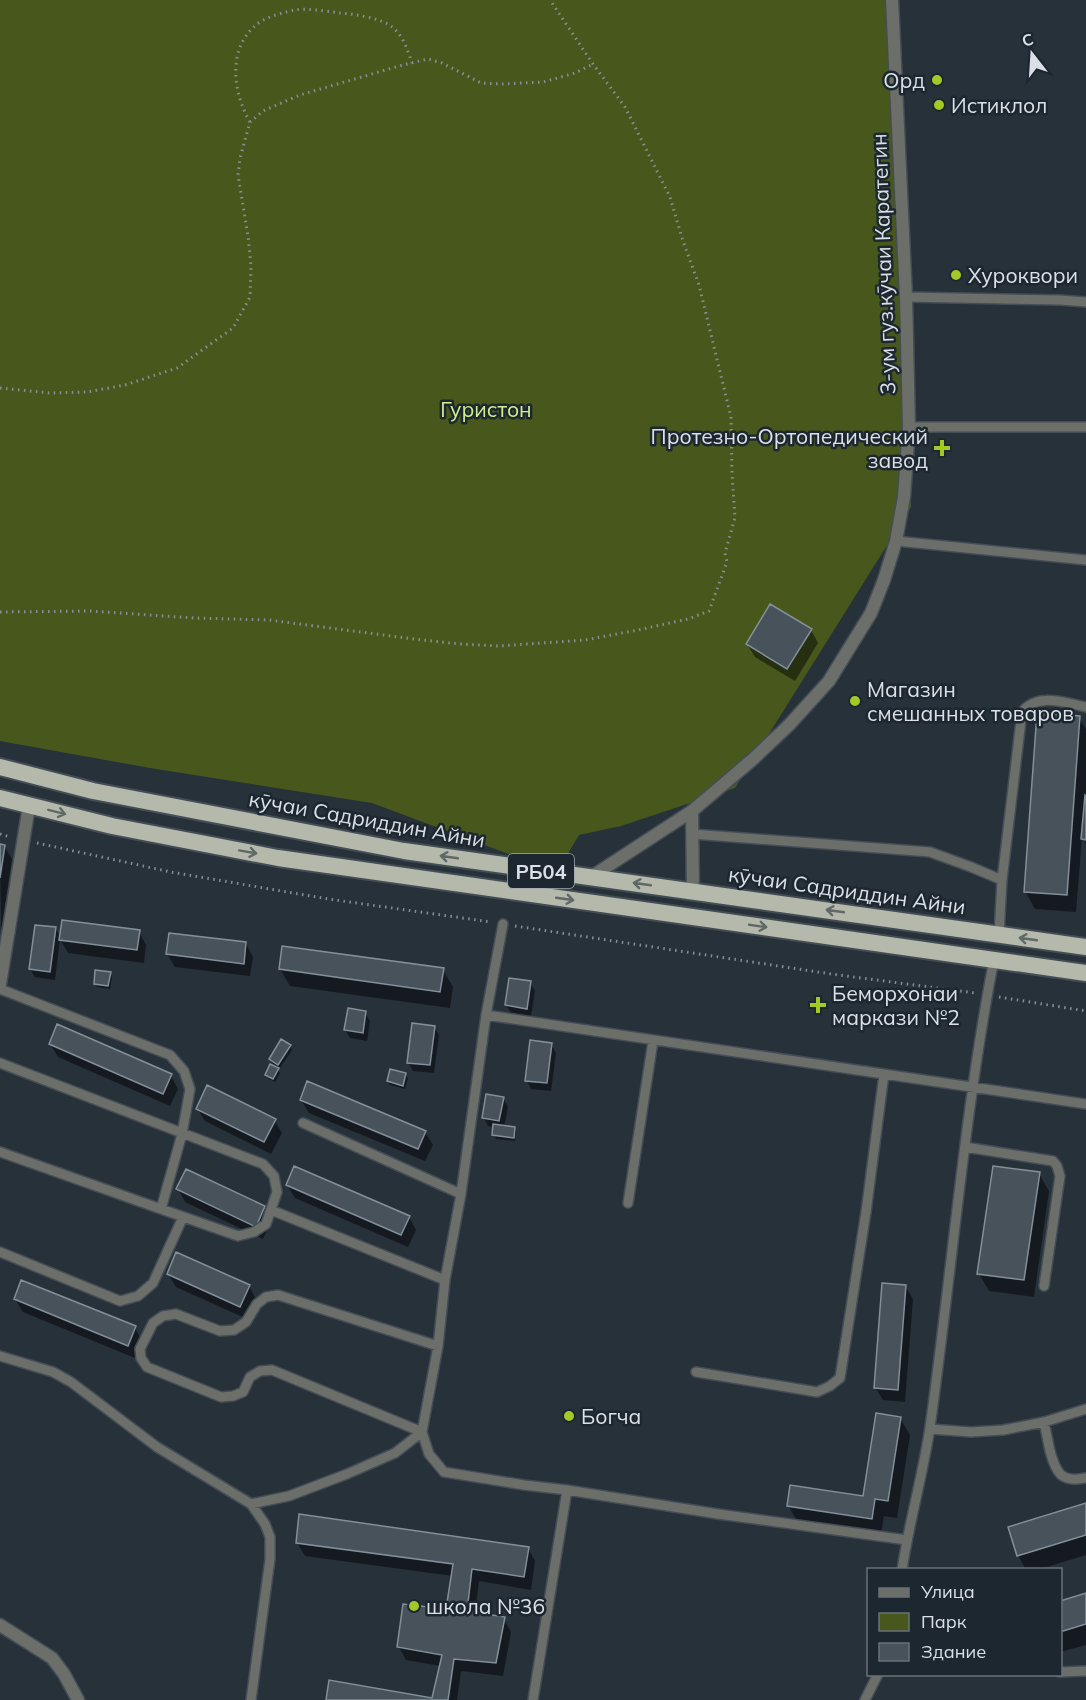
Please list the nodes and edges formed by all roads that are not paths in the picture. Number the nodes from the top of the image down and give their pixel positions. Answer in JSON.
{"nodes":[{"id":1,"x":892,"y":0,"type":"edge"},
{"id":2,"x":906,"y":297,"type":"junction"},
{"id":3,"x":1086,"y":302,"type":"edge"},
{"id":4,"x":909,"y":427,"type":"junction"},
{"id":5,"x":1086,"y":427,"type":"edge"},
{"id":6,"x":896,"y":541,"type":"junction"},
{"id":7,"x":1086,"y":560,"type":"edge"},
{"id":8,"x":1086,"y":707,"type":"edge"},
{"id":9,"x":0,"y":767,"type":"edge"},
{"id":10,"x":0,"y":798,"type":"edge"},
{"id":11,"x":29,"y":806,"type":"junction"},
{"id":12,"x":692,"y":811,"type":"junction"},
{"id":13,"x":692,"y":834,"type":"junction"},
{"id":14,"x":591,"y":877,"type":"junction"},
{"id":15,"x":1002,"y":880,"type":"junction"},
{"id":16,"x":693,"y":891,"type":"junction"},
{"id":17,"x":503,"y":924,"type":"road end"},
{"id":18,"x":999,"y":935,"type":"junction"},
{"id":19,"x":1086,"y":947,"type":"edge"},
{"id":20,"x":994,"y":959,"type":"junction"},
{"id":21,"x":1086,"y":973,"type":"edge"},
{"id":22,"x":0,"y":984,"type":"edge"},
{"id":23,"x":0,"y":989,"type":"edge"},
{"id":24,"x":486,"y":1015,"type":"junction"},
{"id":25,"x":653,"y":1041,"type":"junction"},
{"id":26,"x":0,"y":1064,"type":"edge"},
{"id":27,"x":885,"y":1074,"type":"junction"},
{"id":28,"x":972,"y":1088,"type":"junction"},
{"id":29,"x":1086,"y":1104,"type":"edge"},
{"id":30,"x":303,"y":1123,"type":"dead end"},
{"id":31,"x":182,"y":1134,"type":"junction"},
{"id":32,"x":965,"y":1147,"type":"junction"},
{"id":33,"x":0,"y":1152,"type":"edge"},
{"id":34,"x":461,"y":1194,"type":"junction"},
{"id":35,"x":628,"y":1203,"type":"dead end"},
{"id":36,"x":161,"y":1209,"type":"junction"},
{"id":37,"x":271,"y":1210,"type":"junction"},
{"id":38,"x":183,"y":1217,"type":"junction"},
{"id":39,"x":0,"y":1252,"type":"edge"},
{"id":40,"x":446,"y":1280,"type":"junction"},
{"id":41,"x":1044,"y":1286,"type":"dead end"},
{"id":42,"x":438,"y":1346,"type":"junction"},
{"id":43,"x":0,"y":1356,"type":"edge"},
{"id":44,"x":696,"y":1372,"type":"dead end"},
{"id":45,"x":1086,"y":1409,"type":"edge"},
{"id":46,"x":1044,"y":1422,"type":"junction"},
{"id":47,"x":930,"y":1430,"type":"junction"},
{"id":48,"x":422,"y":1432,"type":"junction"},
{"id":49,"x":1086,"y":1478,"type":"edge"},
{"id":50,"x":567,"y":1490,"type":"junction"},
{"id":51,"x":251,"y":1504,"type":"junction"},
{"id":52,"x":907,"y":1540,"type":"junction"},
{"id":53,"x":902,"y":1568,"type":"edge"},
{"id":54,"x":0,"y":1625,"type":"edge"},
{"id":55,"x":1086,"y":1671,"type":"edge"},
{"id":56,"x":1062,"y":1672,"type":"edge"},
{"id":57,"x":877,"y":1676,"type":"edge"},
{"id":58,"x":78,"y":1700,"type":"edge"},
{"id":59,"x":251,"y":1700,"type":"edge"},
{"id":60,"x":533,"y":1700,"type":"edge"},
{"id":61,"x":865,"y":1700,"type":"edge"}],
"edges":[{"from":1,"to":2,"type":"street","name":"3-ум гуз.кӯчаи Каратегин"},
{"from":2,"to":3,"type":"lane"},
{"from":2,"to":4,"type":"street","name":"3-ум гуз.кӯчаи Каратегин"},
{"from":4,"to":5,"type":"lane"},
{"from":4,"to":6,"type":"street","name":"3-ум гуз.кӯчаи Каратегин"},
{"from":6,"to":7,"type":"lane"},
{"from":6,"to":12,"type":"street","name":"3-ум гуз.кӯчаи Каратегин"},
{"from":8,"to":15,"type":"lane"},
{"from":14,"to":9,"type":"highway","name":"кӯчаи Садриддин Айни","number":"РБ04","one_way":true},
{"from":10,"to":11,"type":"highway","number":"РБ04"},
{"from":11,"to":20,"type":"highway","number":"РБ04","one_way":true},
{"from":11,"to":22,"type":"street"},
{"from":12,"to":13,"type":"street"},
{"from":12,"to":14,"type":"street","name":"3-ум гуз.кӯчаи Каратегин"},
{"from":13,"to":15,"type":"lane"},
{"from":13,"to":16,"type":"street"},
{"from":16,"to":14,"type":"highway","name":"кӯчаи Садриддин Айни","number":"РБ04","one_way":true},
{"from":15,"to":18,"type":"lane"},
{"from":18,"to":16,"type":"highway","name":"кӯчаи Садриддин Айни","number":"РБ04","one_way":true},
{"from":17,"to":24,"type":"lane"},
{"from":19,"to":18,"type":"highway","name":"кӯчаи Садриддин Айни","number":"РБ04","one_way":true},
{"from":20,"to":21,"type":"highway","number":"РБ04"},
{"from":20,"to":28,"type":"lane"},
{"from":23,"to":31,"type":"lane"},
{"from":24,"to":25,"type":"lane"},
{"from":24,"to":34,"type":"lane"},
{"from":25,"to":27,"type":"lane"},
{"from":25,"to":35,"type":"lane"},
{"from":26,"to":31,"type":"lane"},
{"from":27,"to":28,"type":"lane"},
{"from":27,"to":44,"type":"lane"},
{"from":28,"to":29,"type":"lane"},
{"from":28,"to":32,"type":"lane"},
{"from":30,"to":34,"type":"lane"},
{"from":31,"to":36,"type":"lane"},
{"from":31,"to":37,"type":"lane"},
{"from":32,"to":41,"type":"lane"},
{"from":32,"to":47,"type":"lane"},
{"from":33,"to":36,"type":"lane"},
{"from":34,"to":40,"type":"lane"},
{"from":36,"to":38,"type":"lane"},
{"from":37,"to":38,"type":"lane"},
{"from":37,"to":40,"type":"lane"},
{"from":38,"to":39,"type":"lane"},
{"from":40,"to":42,"type":"lane"},
{"from":42,"to":48,"type":"lane"},
{"from":42,"to":48,"type":"lane"},
{"from":43,"to":51,"type":"lane"},
{"from":45,"to":46,"type":"lane"},
{"from":46,"to":47,"type":"lane"},
{"from":46,"to":49,"type":"lane"},
{"from":47,"to":52,"type":"lane"},
{"from":48,"to":50,"type":"lane"},
{"from":48,"to":51,"type":"lane"},
{"from":50,"to":52,"type":"lane"},
{"from":50,"to":60,"type":"lane"},
{"from":51,"to":59,"type":"lane"},
{"from":52,"to":53,"type":"lane"},
{"from":54,"to":58,"type":"street"},
{"from":55,"to":56,"type":"lane"},
{"from":57,"to":61,"type":"lane"}]}
